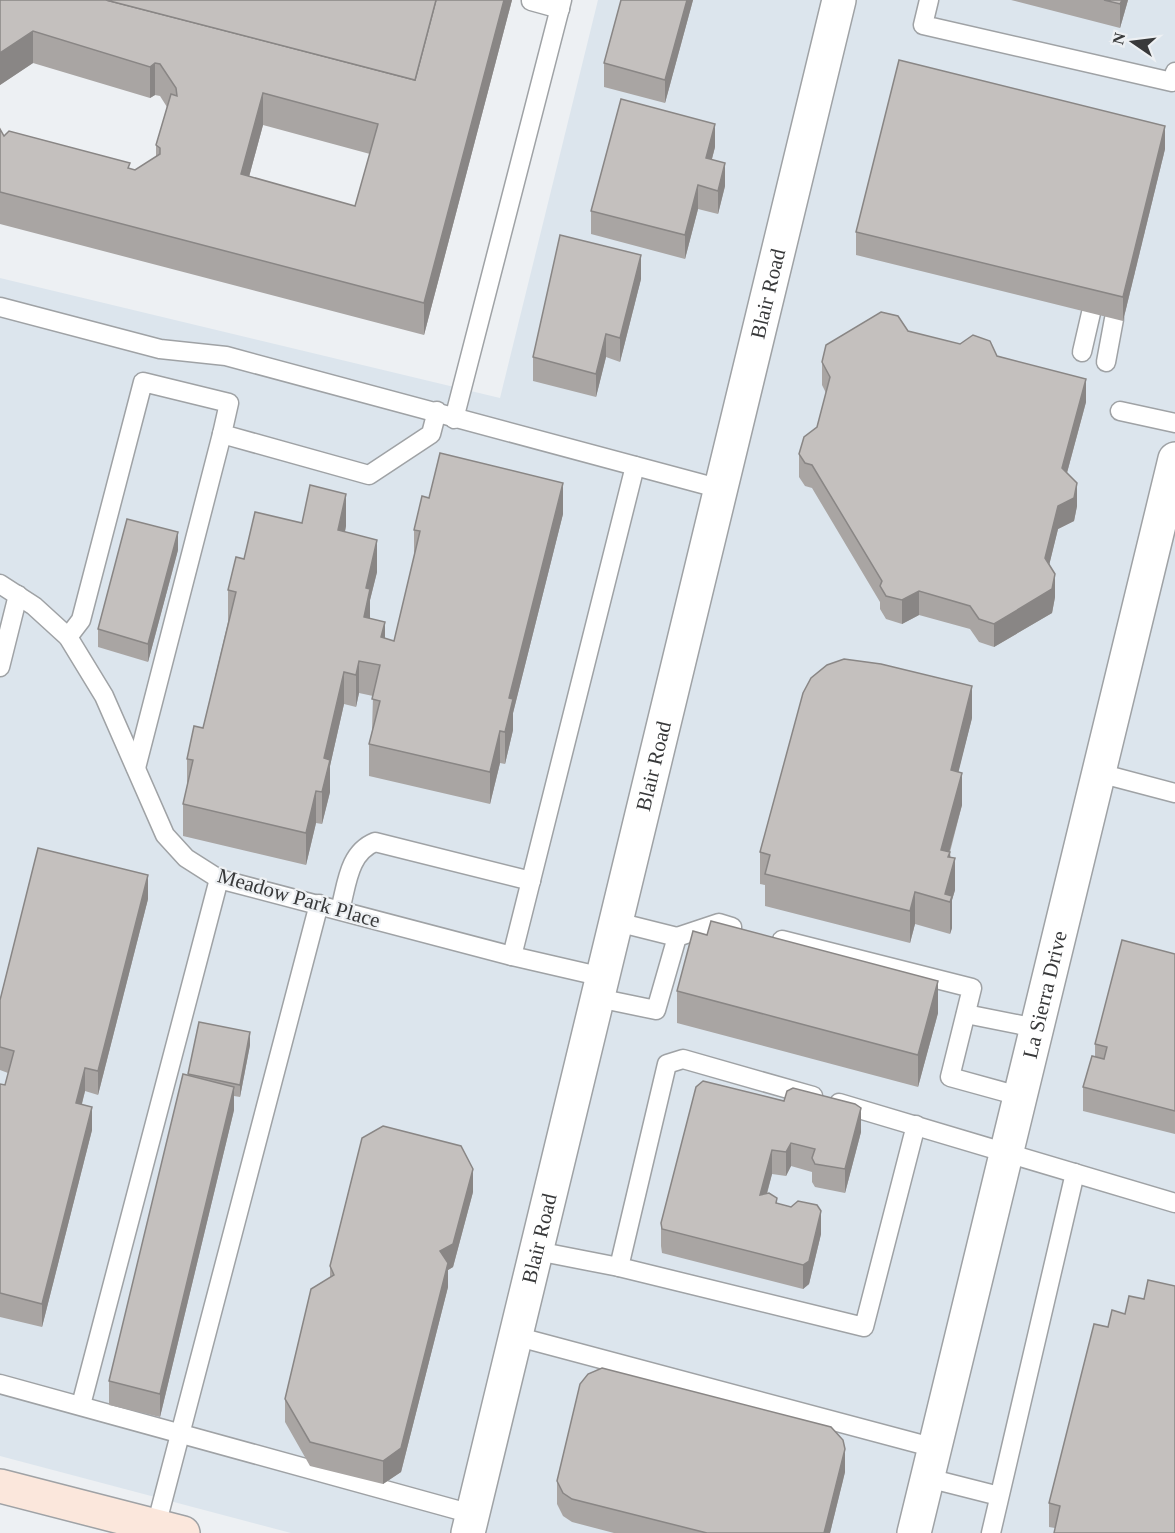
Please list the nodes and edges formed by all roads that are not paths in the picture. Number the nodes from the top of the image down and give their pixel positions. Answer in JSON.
{"nodes":[{"id":1,"x":839,"y":0,"type":"edge"},
{"id":2,"x":929,"y":0,"type":"edge"},
{"id":3,"x":531,"y":1,"type":"edge"},
{"id":4,"x":561,"y":5,"type":"edge"},
{"id":5,"x":1175,"y":72,"type":"edge"},
{"id":6,"x":0,"y":307,"type":"edge"},
{"id":7,"x":1091,"y":313,"type":"edge"},
{"id":8,"x":1114,"y":319,"type":"edge"},
{"id":9,"x":1082,"y":352,"type":"dead end"},
{"id":10,"x":1106,"y":362,"type":"dead end"},
{"id":11,"x":437,"y":411,"type":"junction"},
{"id":12,"x":1120,"y":411,"type":"dead end"},
{"id":13,"x":454,"y":418,"type":"junction"},
{"id":14,"x":1175,"y":423,"type":"edge"},
{"id":15,"x":222,"y":434,"type":"junction"},
{"id":16,"x":1175,"y":459,"type":"edge"},
{"id":17,"x":635,"y":466,"type":"junction"},
{"id":18,"x":721,"y":489,"type":"junction"},
{"id":19,"x":0,"y":584,"type":"edge"},
{"id":20,"x":18,"y":595,"type":"junction"},
{"id":21,"x":68,"y":637,"type":"junction"},
{"id":22,"x":0,"y":668,"type":"edge"},
{"id":23,"x":136,"y":768,"type":"junction"},
{"id":24,"x":1099,"y":773,"type":"junction"},
{"id":25,"x":1175,"y":793,"type":"edge"},
{"id":26,"x":219,"y":879,"type":"junction"},
{"id":27,"x":531,"y":881,"type":"junction"},
{"id":28,"x":319,"y":904,"type":"junction"},
{"id":29,"x":340,"y":910,"type":"junction"},
{"id":30,"x":616,"y":922,"type":"junction"},
{"id":31,"x":677,"y":937,"type":"junction"},
{"id":32,"x":512,"y":956,"type":"junction"},
{"id":33,"x":601,"y":988,"type":"junction"},
{"id":34,"x":966,"y":1014,"type":"junction"},
{"id":35,"x":1036,"y":1028,"type":"junction"},
{"id":36,"x":1019,"y":1096,"type":"junction"},
{"id":37,"x":916,"y":1125,"type":"junction"},
{"id":38,"x":1006,"y":1153,"type":"junction"},
{"id":39,"x":1075,"y":1173,"type":"junction"},
{"id":40,"x":1175,"y":1203,"type":"edge"},
{"id":41,"x":537,"y":1251,"type":"junction"},
{"id":42,"x":619,"y":1267,"type":"junction"},
{"id":43,"x":515,"y":1336,"type":"junction"},
{"id":44,"x":0,"y":1384,"type":"edge"},
{"id":45,"x":81,"y":1405,"type":"junction"},
{"id":46,"x":182,"y":1433,"type":"junction"},
{"id":47,"x":931,"y":1463,"type":"junction"},
{"id":48,"x":0,"y":1486,"type":"edge"},
{"id":49,"x":999,"y":1496,"type":"junction"},
{"id":50,"x":470,"y":1524,"type":"edge"},
{"id":51,"x":170,"y":1530,"type":"edge"},
{"id":52,"x":914,"y":1533,"type":"edge"},
{"id":53,"x":991,"y":1533,"type":"edge"}],
"edges":[{"from":1,"to":18,"type":"street","name":"Blair Road"},
{"from":2,"to":5,"type":"lane"},
{"from":3,"to":4,"type":"lane"},
{"from":4,"to":13,"type":"lane"},
{"from":6,"to":11,"type":"lane"},
{"from":7,"to":9,"type":"lane"},
{"from":8,"to":10,"type":"lane"},
{"from":11,"to":13,"type":"lane"},
{"from":11,"to":15,"type":"lane"},
{"from":12,"to":14,"type":"lane"},
{"from":13,"to":17,"type":"lane"},
{"from":15,"to":21,"type":"lane"},
{"from":15,"to":23,"type":"lane"},
{"from":16,"to":24,"type":"street","name":"La Sierra Drive"},
{"from":17,"to":18,"type":"lane"},
{"from":17,"to":27,"type":"lane"},
{"from":18,"to":30,"type":"street","name":"Blair Road"},
{"from":19,"to":20,"type":"lane","name":"Meadow Park Place"},
{"from":20,"to":21,"type":"lane","name":"Meadow Park Place"},
{"from":20,"to":22,"type":"lane"},
{"from":21,"to":23,"type":"lane","name":"Meadow Park Place"},
{"from":23,"to":26,"type":"lane","name":"Meadow Park Place"},
{"from":24,"to":25,"type":"lane"},
{"from":24,"to":35,"type":"street","name":"La Sierra Drive"},
{"from":26,"to":28,"type":"lane","name":"Meadow Park Place"},
{"from":26,"to":45,"type":"lane"},
{"from":27,"to":29,"type":"lane"},
{"from":27,"to":32,"type":"lane"},
{"from":28,"to":29,"type":"lane","name":"Meadow Park Place"},
{"from":28,"to":46,"type":"lane"},
{"from":29,"to":32,"type":"lane","name":"Meadow Park Place"},
{"from":30,"to":31,"type":"lane"},
{"from":30,"to":33,"type":"street","name":"Blair Road"},
{"from":31,"to":33,"type":"lane","name":"Meadow Park Place"},
{"from":31,"to":34,"type":"lane"},
{"from":32,"to":33,"type":"lane","name":"Meadow Park Place"},
{"from":33,"to":41,"type":"street","name":"Blair Road"},
{"from":34,"to":35,"type":"lane"},
{"from":34,"to":36,"type":"lane"},
{"from":35,"to":36,"type":"street","name":"La Sierra Drive"},
{"from":36,"to":38,"type":"street","name":"La Sierra Drive"},
{"from":37,"to":38,"type":"lane"},
{"from":37,"to":42,"type":"lane"},
{"from":37,"to":42,"type":"lane"},
{"from":38,"to":39,"type":"lane"},
{"from":38,"to":47,"type":"street","name":"La Sierra Drive"},
{"from":39,"to":40,"type":"lane"},
{"from":39,"to":49,"type":"lane"},
{"from":41,"to":42,"type":"lane"},
{"from":41,"to":43,"type":"street","name":"Blair Road"},
{"from":43,"to":47,"type":"lane"},
{"from":43,"to":50,"type":"street","name":"Blair Road"},
{"from":44,"to":45,"type":"lane"},
{"from":45,"to":46,"type":"lane"},
{"from":46,"to":50,"type":"lane"},
{"from":46,"to":51,"type":"lane"},
{"from":47,"to":49,"type":"lane"},
{"from":47,"to":52,"type":"street","name":"La Sierra Drive"},
{"from":48,"to":51,"type":"main road"},
{"from":49,"to":53,"type":"lane"}]}
